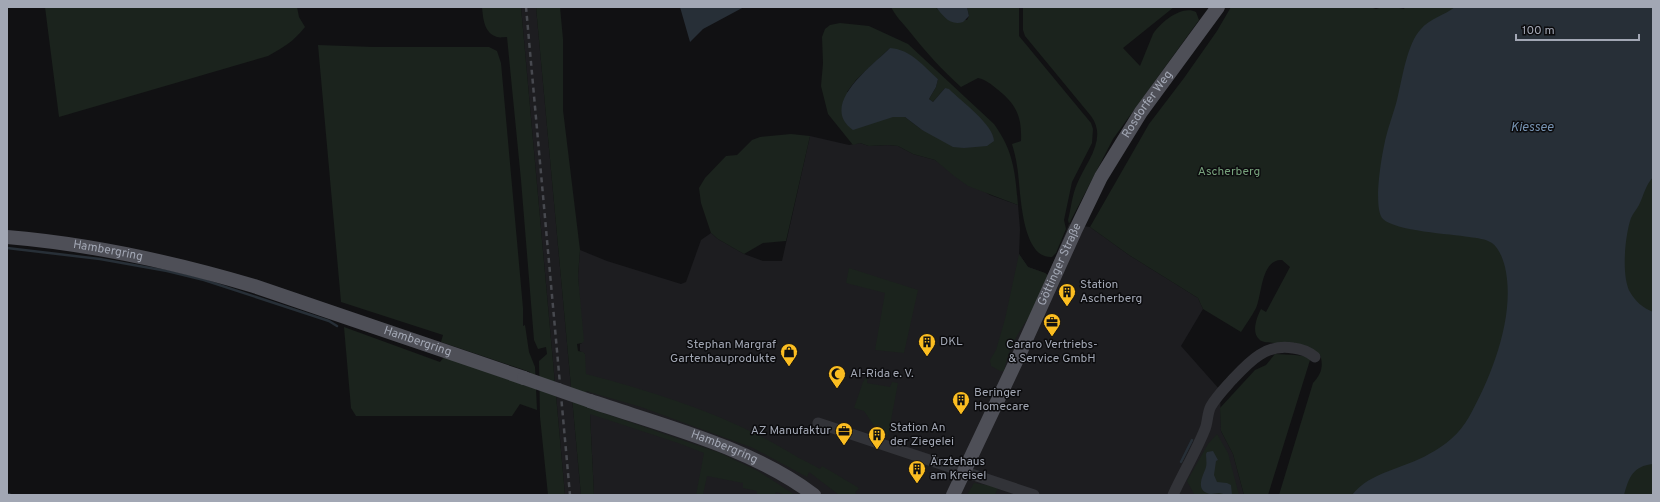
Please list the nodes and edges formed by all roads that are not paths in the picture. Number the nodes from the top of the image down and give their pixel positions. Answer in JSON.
{"nodes":[{"id":1,"x":1218,"y":7,"type":"edge"},
{"id":2,"x":1086,"y":208,"type":"joint"},
{"id":3,"x":7,"y":237,"type":"edge"},
{"id":4,"x":1315,"y":357,"type":"dead end"},
{"id":5,"x":818,"y":423,"type":"dead end"},
{"id":6,"x":964,"y":472,"type":"junction"},
{"id":7,"x":814,"y":495,"type":"edge"},
{"id":8,"x":953,"y":495,"type":"edge"},
{"id":9,"x":1034,"y":495,"type":"edge"},
{"id":10,"x":1173,"y":495,"type":"edge"}],
"edges":[{"from":1,"to":2,"type":"main road","name":"Rosdorfer Weg"},
{"from":2,"to":6,"type":"main road","name":"Göttinger Straße"},
{"from":3,"to":7,"type":"main road","name":"Hambergring","bridge":true},
{"from":4,"to":10,"type":"street"},
{"from":5,"to":6,"type":"street"},
{"from":6,"to":8,"type":"main road","name":"Göttinger Straße"},
{"from":6,"to":9,"type":"street"}]}
